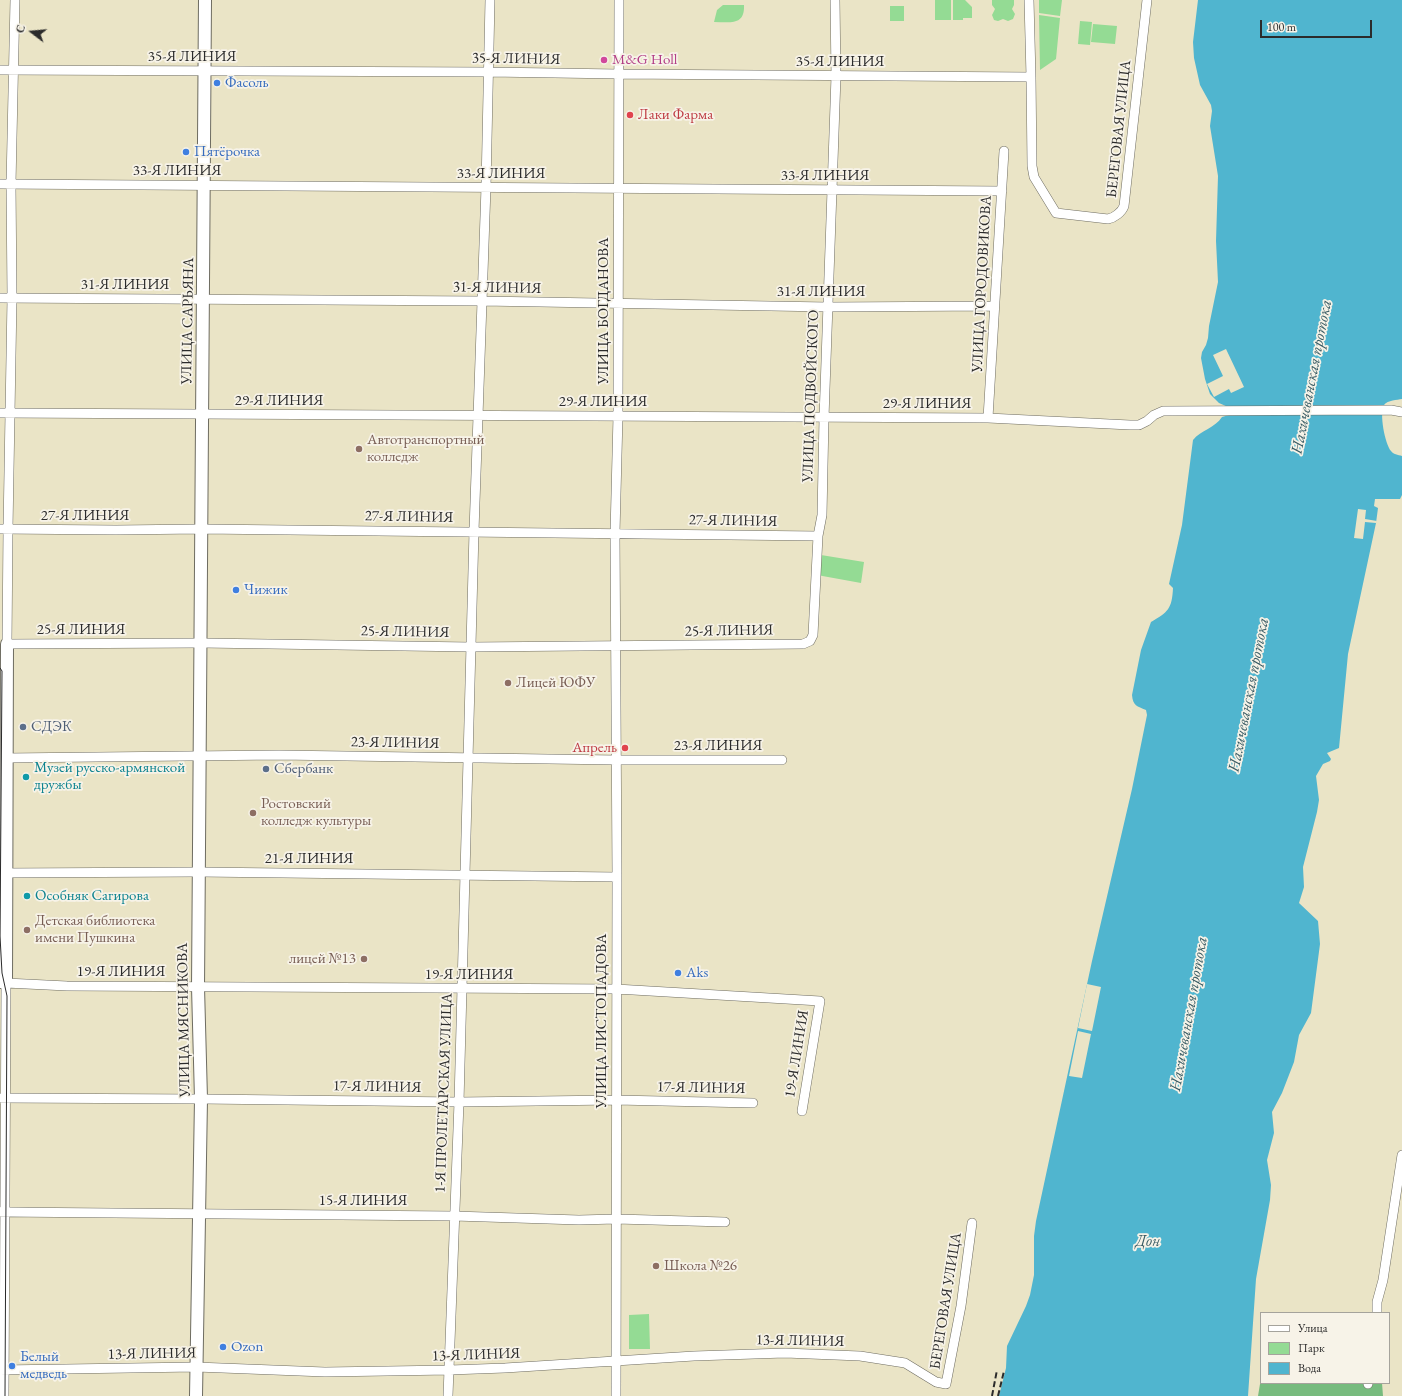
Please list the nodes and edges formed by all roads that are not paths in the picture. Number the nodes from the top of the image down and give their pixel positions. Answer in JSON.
{"nodes":[{"id":1,"x":15,"y":0,"type":"edge"},
{"id":2,"x":205,"y":0,"type":"edge"},
{"id":3,"x":490,"y":0,"type":"edge"},
{"id":4,"x":619,"y":0,"type":"edge"},
{"id":5,"x":835,"y":0,"type":"edge"},
{"id":6,"x":1029,"y":0,"type":"edge"},
{"id":7,"x":1147,"y":0,"type":"edge"},
{"id":8,"x":0,"y":70,"type":"edge"},
{"id":9,"x":14,"y":70,"type":"junction"},
{"id":10,"x":205,"y":72,"type":"junction"},
{"id":11,"x":489,"y":72,"type":"junction"},
{"id":12,"x":619,"y":74,"type":"junction"},
{"id":13,"x":836,"y":76,"type":"junction"},
{"id":14,"x":1031,"y":77,"type":"junction"},
{"id":15,"x":1004,"y":151,"type":"dead end"},
{"id":16,"x":0,"y":184,"type":"edge"},
{"id":17,"x":11,"y":184,"type":"junction"},
{"id":18,"x":205,"y":186,"type":"junction"},
{"id":19,"x":486,"y":187,"type":"junction"},
{"id":20,"x":618,"y":189,"type":"junction"},
{"id":21,"x":831,"y":190,"type":"junction"},
{"id":22,"x":1002,"y":191,"type":"junction"},
{"id":23,"x":0,"y":298,"type":"edge"},
{"id":24,"x":12,"y":298,"type":"junction"},
{"id":25,"x":204,"y":299,"type":"junction"},
{"id":26,"x":482,"y":301,"type":"junction"},
{"id":27,"x":617,"y":303,"type":"junction"},
{"id":28,"x":994,"y":306,"type":"junction"},
{"id":29,"x":828,"y":307,"type":"junction"},
{"id":30,"x":1402,"y":412,"type":"edge"},
{"id":31,"x":0,"y":413,"type":"edge"},
{"id":32,"x":10,"y":413,"type":"junction"},
{"id":33,"x":203,"y":415,"type":"junction"},
{"id":34,"x":477,"y":415,"type":"junction"},
{"id":35,"x":618,"y":416,"type":"junction"},
{"id":36,"x":824,"y":418,"type":"junction"},
{"id":37,"x":988,"y":418,"type":"junction"},
{"id":38,"x":4,"y":529,"type":"edge"},
{"id":39,"x":201,"y":529,"type":"junction"},
{"id":40,"x":474,"y":531,"type":"junction"},
{"id":41,"x":615,"y":533,"type":"junction"},
{"id":42,"x":818,"y":536,"type":"junction"},
{"id":43,"x":202,"y":643,"type":"junction"},
{"id":44,"x":3,"y":644,"type":"edge"},
{"id":45,"x":804,"y":644,"type":"joint"},
{"id":46,"x":615,"y":646,"type":"junction"},
{"id":47,"x":471,"y":647,"type":"junction"},
{"id":48,"x":0,"y":662,"type":"edge"},
{"id":49,"x":200,"y":755,"type":"junction"},
{"id":50,"x":6,"y":758,"type":"junction"},
{"id":51,"x":469,"y":758,"type":"junction"},
{"id":52,"x":616,"y":760,"type":"junction"},
{"id":53,"x":782,"y":760,"type":"dead end"},
{"id":54,"x":200,"y":872,"type":"junction"},
{"id":55,"x":3,"y":873,"type":"edge"},
{"id":56,"x":465,"y":875,"type":"junction"},
{"id":57,"x":617,"y":877,"type":"junction"},
{"id":58,"x":2,"y":980,"type":"edge"},
{"id":59,"x":198,"y":987,"type":"junction"},
{"id":60,"x":461,"y":989,"type":"junction"},
{"id":61,"x":616,"y":989,"type":"junction"},
{"id":62,"x":3,"y":1098,"type":"edge"},
{"id":63,"x":201,"y":1099,"type":"junction"},
{"id":64,"x":616,"y":1100,"type":"junction"},
{"id":65,"x":459,"y":1102,"type":"junction"},
{"id":66,"x":753,"y":1103,"type":"dead end"},
{"id":67,"x":802,"y":1111,"type":"dead end"},
{"id":68,"x":1402,"y":1155,"type":"edge"},
{"id":69,"x":3,"y":1212,"type":"edge"},
{"id":70,"x":199,"y":1214,"type":"junction"},
{"id":71,"x":454,"y":1216,"type":"junction"},
{"id":72,"x":616,"y":1219,"type":"junction"},
{"id":73,"x":725,"y":1222,"type":"dead end"},
{"id":74,"x":972,"y":1223,"type":"dead end"},
{"id":75,"x":1378,"y":1312,"type":"edge"},
{"id":76,"x":616,"y":1361,"type":"junction"},
{"id":77,"x":196,"y":1367,"type":"junction"},
{"id":78,"x":2,"y":1370,"type":"edge"},
{"id":79,"x":450,"y":1370,"type":"junction"},
{"id":80,"x":946,"y":1384,"type":"joint"},
{"id":81,"x":4,"y":1396,"type":"edge"},
{"id":82,"x":196,"y":1396,"type":"edge"},
{"id":83,"x":448,"y":1396,"type":"edge"},
{"id":84,"x":616,"y":1396,"type":"edge"}],
"edges":[{"from":1,"to":9,"type":"street"},
{"from":2,"to":10,"type":"main road","name":"УЛИЦА САРЬЯНА"},
{"from":3,"to":11,"type":"street","name":"1-Я ПРОЛЕТАРСКАЯ УЛИЦА"},
{"from":4,"to":12,"type":"street","name":"УЛИЦА БОГДАНОВА"},
{"from":5,"to":13,"type":"street","name":"УЛИЦА ПОДВОЙСКОГО"},
{"from":6,"to":14,"type":"street"},
{"from":7,"to":14,"type":"street","name":"БЕРЕГОВАЯ УЛИЦА"},
{"from":8,"to":9,"type":"street","name":"35-Я ЛИНИЯ"},
{"from":9,"to":10,"type":"street","name":"35-Я ЛИНИЯ"},
{"from":9,"to":17,"type":"street"},
{"from":10,"to":11,"type":"street","name":"35-Я ЛИНИЯ"},
{"from":10,"to":18,"type":"main road","name":"УЛИЦА САРЬЯНА"},
{"from":11,"to":12,"type":"street","name":"35-Я ЛИНИЯ"},
{"from":11,"to":19,"type":"street","name":"1-Я ПРОЛЕТАРСКАЯ УЛИЦА"},
{"from":12,"to":13,"type":"street","name":"35-Я ЛИНИЯ"},
{"from":12,"to":20,"type":"street","name":"УЛИЦА БОГДАНОВА"},
{"from":13,"to":14,"type":"street","name":"35-Я ЛИНИЯ"},
{"from":13,"to":21,"type":"street","name":"УЛИЦА ПОДВОЙСКОГО"},
{"from":15,"to":22,"type":"street","name":"УЛИЦА ГОРОДОВИКОВА"},
{"from":16,"to":17,"type":"street","name":"33-Я ЛИНИЯ"},
{"from":17,"to":18,"type":"street","name":"33-Я ЛИНИЯ"},
{"from":17,"to":24,"type":"street"},
{"from":18,"to":19,"type":"street","name":"33-Я ЛИНИЯ"},
{"from":18,"to":25,"type":"main road","name":"УЛИЦА САРЬЯНА"},
{"from":19,"to":20,"type":"street","name":"33-Я ЛИНИЯ"},
{"from":19,"to":26,"type":"street","name":"1-Я ПРОЛЕТАРСКАЯ УЛИЦА"},
{"from":20,"to":21,"type":"street","name":"33-Я ЛИНИЯ"},
{"from":20,"to":27,"type":"street","name":"УЛИЦА БОГДАНОВА"},
{"from":21,"to":22,"type":"street","name":"33-Я ЛИНИЯ"},
{"from":21,"to":29,"type":"street","name":"УЛИЦА ПОДВОЙСКОГО"},
{"from":22,"to":28,"type":"street","name":"УЛИЦА ГОРОДОВИКОВА"},
{"from":23,"to":24,"type":"street","name":"31-Я ЛИНИЯ"},
{"from":24,"to":25,"type":"street","name":"31-Я ЛИНИЯ"},
{"from":24,"to":32,"type":"street"},
{"from":25,"to":26,"type":"street","name":"31-Я ЛИНИЯ"},
{"from":25,"to":33,"type":"main road","name":"УЛИЦА САРЬЯНА"},
{"from":26,"to":27,"type":"street","name":"31-Я ЛИНИЯ"},
{"from":26,"to":34,"type":"street","name":"1-Я ПРОЛЕТАРСКАЯ УЛИЦА"},
{"from":27,"to":29,"type":"street","name":"31-Я ЛИНИЯ"},
{"from":27,"to":35,"type":"street","name":"УЛИЦА БОГДАНОВА"},
{"from":28,"to":29,"type":"street","name":"31-Я ЛИНИЯ"},
{"from":28,"to":37,"type":"street","name":"УЛИЦА ГОРОДОВИКОВА"},
{"from":29,"to":36,"type":"street","name":"УЛИЦА ПОДВОЙСКОГО"},
{"from":30,"to":37,"type":"street","name":"29-Я ЛИНИЯ"},
{"from":31,"to":32,"type":"street","name":"29-Я ЛИНИЯ"},
{"from":32,"to":33,"type":"street","name":"29-Я ЛИНИЯ"},
{"from":32,"to":38,"type":"street"},
{"from":33,"to":34,"type":"street","name":"29-Я ЛИНИЯ"},
{"from":33,"to":39,"type":"main road","name":"УЛИЦА САРЬЯНА"},
{"from":34,"to":35,"type":"street","name":"29-Я ЛИНИЯ"},
{"from":34,"to":40,"type":"street","name":"1-Я ПРОЛЕТАРСКАЯ УЛИЦА"},
{"from":35,"to":36,"type":"street","name":"29-Я ЛИНИЯ"},
{"from":35,"to":41,"type":"street","name":"УЛИЦА БОГДАНОВА"},
{"from":36,"to":37,"type":"street","name":"29-Я ЛИНИЯ"},
{"from":36,"to":42,"type":"street","name":"УЛИЦА ПОДВОЙСКОГО"},
{"from":38,"to":39,"type":"street","name":"27-Я ЛИНИЯ"},
{"from":38,"to":44,"type":"street"},
{"from":39,"to":40,"type":"street","name":"27-Я ЛИНИЯ"},
{"from":39,"to":43,"type":"main road","name":"УЛИЦА САРЬЯНА"},
{"from":40,"to":41,"type":"street","name":"27-Я ЛИНИЯ"},
{"from":40,"to":47,"type":"street","name":"1-Я ПРОЛЕТАРСКАЯ УЛИЦА"},
{"from":41,"to":42,"type":"street","name":"27-Я ЛИНИЯ"},
{"from":41,"to":46,"type":"street","name":"УЛИЦА БОГДАНОВА"},
{"from":42,"to":45,"type":"street","name":"УЛИЦА ПОДВОЙСКОГО"},
{"from":43,"to":44,"type":"street","name":"25-Я ЛИНИЯ"},
{"from":43,"to":47,"type":"street","name":"25-Я ЛИНИЯ"},
{"from":43,"to":49,"type":"main road","name":"УЛИЦА МЯСНИКОВА"},
{"from":44,"to":48,"type":"main road"},
{"from":44,"to":50,"type":"main road"},
{"from":45,"to":46,"type":"street","name":"25-Я ЛИНИЯ"},
{"from":46,"to":47,"type":"street","name":"25-Я ЛИНИЯ"},
{"from":46,"to":52,"type":"street","name":"УЛИЦА ЛИСТОПАДОВА"},
{"from":47,"to":51,"type":"street","name":"1-Я ПРОЛЕТАРСКАЯ УЛИЦА"},
{"from":49,"to":50,"type":"street","name":"23-Я ЛИНИЯ"},
{"from":49,"to":51,"type":"street","name":"23-Я ЛИНИЯ"},
{"from":49,"to":54,"type":"main road","name":"УЛИЦА МЯСНИКОВА"},
{"from":50,"to":55,"type":"main road"},
{"from":51,"to":52,"type":"street","name":"23-Я ЛИНИЯ"},
{"from":51,"to":56,"type":"street","name":"1-Я ПРОЛЕТАРСКАЯ УЛИЦА"},
{"from":52,"to":53,"type":"street","name":"23-Я ЛИНИЯ"},
{"from":52,"to":57,"type":"street","name":"УЛИЦА ЛИСТОПАДОВА"},
{"from":54,"to":55,"type":"street","name":"21-Я ЛИНИЯ"},
{"from":54,"to":56,"type":"street","name":"21-Я ЛИНИЯ"},
{"from":54,"to":59,"type":"main road","name":"УЛИЦА МЯСНИКОВА"},
{"from":55,"to":58,"type":"main road"},
{"from":56,"to":57,"type":"street","name":"21-Я ЛИНИЯ"},
{"from":56,"to":60,"type":"street","name":"1-Я ПРОЛЕТАРСКАЯ УЛИЦА"},
{"from":57,"to":61,"type":"street","name":"УЛИЦА ЛИСТОПАДОВА"},
{"from":58,"to":59,"type":"street","name":"19-Я ЛИНИЯ"},
{"from":58,"to":62,"type":"street"},
{"from":59,"to":60,"type":"street","name":"19-Я ЛИНИЯ"},
{"from":59,"to":63,"type":"main road","name":"УЛИЦА МЯСНИКОВА"},
{"from":60,"to":61,"type":"street","name":"19-Я ЛИНИЯ"},
{"from":60,"to":65,"type":"street","name":"1-Я ПРОЛЕТАРСКАЯ УЛИЦА"},
{"from":61,"to":64,"type":"street","name":"УЛИЦА ЛИСТОПАДОВА"},
{"from":61,"to":67,"type":"street","name":"19-Я ЛИНИЯ"},
{"from":62,"to":63,"type":"street","name":"17-Я ЛИНИЯ"},
{"from":62,"to":69,"type":"street"},
{"from":63,"to":65,"type":"street","name":"17-Я ЛИНИЯ"},
{"from":63,"to":70,"type":"main road","name":"УЛИЦА МЯСНИКОВА"},
{"from":64,"to":65,"type":"street","name":"17-Я ЛИНИЯ"},
{"from":64,"to":66,"type":"street","name":"17-Я ЛИНИЯ"},
{"from":64,"to":72,"type":"street","name":"УЛИЦА ЛИСТОПАДОВА"},
{"from":65,"to":71,"type":"street","name":"1-Я ПРОЛЕТАРСКАЯ УЛИЦА"},
{"from":68,"to":75,"type":"street"},
{"from":69,"to":70,"type":"street","name":"15-Я ЛИНИЯ"},
{"from":69,"to":78,"type":"street"},
{"from":70,"to":71,"type":"street","name":"15-Я ЛИНИЯ"},
{"from":70,"to":77,"type":"main road","name":"УЛИЦА МЯСНИКОВА"},
{"from":71,"to":72,"type":"street","name":"15-Я ЛИНИЯ"},
{"from":71,"to":79,"type":"street","name":"1-Я ПРОЛЕТАРСКАЯ УЛИЦА"},
{"from":72,"to":73,"type":"street","name":"15-Я ЛИНИЯ"},
{"from":72,"to":76,"type":"street","name":"УЛИЦА ЛИСТОПАДОВА"},
{"from":74,"to":80,"type":"street","name":"БЕРЕГОВАЯ УЛИЦА"},
{"from":76,"to":79,"type":"street","name":"13-Я ЛИНИЯ"},
{"from":76,"to":80,"type":"street","name":"13-Я ЛИНИЯ"},
{"from":76,"to":84,"type":"street","name":"УЛИЦА ЛИСТОПАДОВА"},
{"from":77,"to":78,"type":"street","name":"13-Я ЛИНИЯ"},
{"from":77,"to":79,"type":"street","name":"13-Я ЛИНИЯ"},
{"from":77,"to":82,"type":"main road","name":"УЛИЦА МЯСНИКОВА"},
{"from":78,"to":81,"type":"street"},
{"from":79,"to":83,"type":"street","name":"1-Я ПРОЛЕТАРСКАЯ УЛИЦА"}]}
